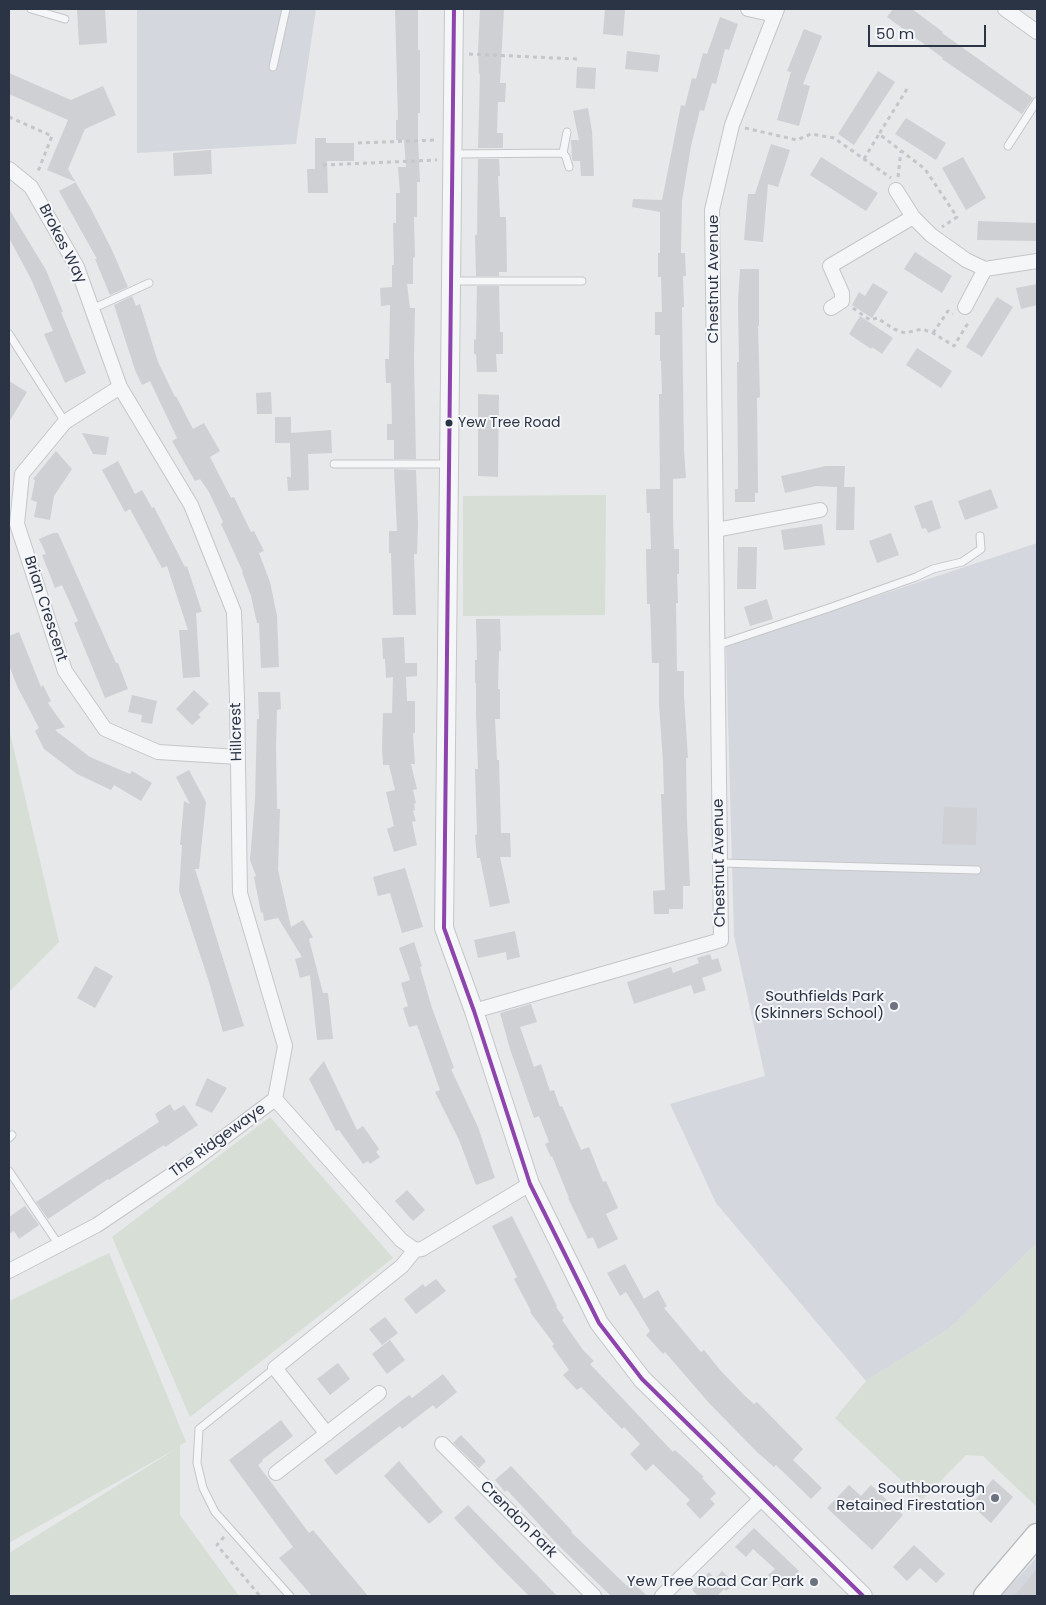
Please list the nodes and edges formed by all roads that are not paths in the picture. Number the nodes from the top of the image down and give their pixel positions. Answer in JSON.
{"nodes":[{"id":1,"x":31,"y":9,"type":"edge"},
{"id":2,"x":286,"y":9,"type":"edge"},
{"id":3,"x":454,"y":9,"type":"edge"},
{"id":4,"x":748,"y":9,"type":"edge"},
{"id":5,"x":1005,"y":9,"type":"edge"},
{"id":6,"x":776,"y":12,"type":"edge"},
{"id":7,"x":65,"y":19,"type":"dead end"},
{"id":8,"x":1037,"y":32,"type":"edge"},
{"id":9,"x":273,"y":67,"type":"dead end"},
{"id":10,"x":1037,"y":101,"type":"edge"},
{"id":11,"x":567,"y":132,"type":"dead end"},
{"id":12,"x":1008,"y":146,"type":"dead end"},
{"id":13,"x":452,"y":151,"type":"junction"},
{"id":14,"x":563,"y":153,"type":"junction"},
{"id":15,"x":569,"y":167,"type":"dead end"},
{"id":16,"x":9,"y":170,"type":"edge"},
{"id":17,"x":896,"y":190,"type":"road end"},
{"id":18,"x":913,"y":217,"type":"junction"},
{"id":19,"x":1037,"y":261,"type":"edge"},
{"id":20,"x":985,"y":269,"type":"junction"},
{"id":21,"x":451,"y":281,"type":"junction"},
{"id":22,"x":582,"y":281,"type":"dead end"},
{"id":23,"x":149,"y":283,"type":"dead end"},
{"id":24,"x":836,"y":305,"type":"road end"},
{"id":25,"x":92,"y":309,"type":"junction"},
{"id":26,"x":961,"y":312,"type":"road end"},
{"id":27,"x":9,"y":334,"type":"edge"},
{"id":28,"x":120,"y":387,"type":"junction"},
{"id":29,"x":65,"y":422,"type":"junction"},
{"id":30,"x":334,"y":464,"type":"dead end"},
{"id":31,"x":449,"y":464,"type":"junction"},
{"id":32,"x":820,"y":510,"type":"dead end"},
{"id":33,"x":716,"y":530,"type":"junction"},
{"id":34,"x":980,"y":536,"type":"dead end"},
{"id":35,"x":718,"y":645,"type":"junction"},
{"id":36,"x":238,"y":757,"type":"junction"},
{"id":37,"x":720,"y":863,"type":"junction"},
{"id":38,"x":977,"y":870,"type":"dead end"},
{"id":39,"x":474,"y":1011,"type":"junction"},
{"id":40,"x":275,"y":1099,"type":"junction"},
{"id":41,"x":9,"y":1171,"type":"edge"},
{"id":42,"x":530,"y":1184,"type":"junction"},
{"id":43,"x":59,"y":1245,"type":"junction"},
{"id":44,"x":415,"y":1250,"type":"junction"},
{"id":45,"x":9,"y":1271,"type":"edge"},
{"id":46,"x":275,"y":1368,"type":"junction"},
{"id":47,"x":379,"y":1393,"type":"dead end"},
{"id":48,"x":327,"y":1434,"type":"junction"},
{"id":49,"x":442,"y":1444,"type":"dead end"},
{"id":50,"x":276,"y":1473,"type":"dead end"},
{"id":51,"x":762,"y":1497,"type":"junction"},
{"id":52,"x":1037,"y":1535,"type":"edge"},
{"id":53,"x":290,"y":1596,"type":"edge"},
{"id":54,"x":594,"y":1596,"type":"edge"},
{"id":55,"x":662,"y":1596,"type":"edge"},
{"id":56,"x":863,"y":1596,"type":"edge"},
{"id":57,"x":985,"y":1596,"type":"edge"}],
"edges":[{"from":1,"to":7,"type":"lane"},
{"from":2,"to":9,"type":"lane"},
{"from":3,"to":13,"type":"street"},
{"from":4,"to":6,"type":"street"},
{"from":5,"to":8,"type":"street"},
{"from":6,"to":33,"type":"street","name":"Chestnut Avenue"},
{"from":10,"to":12,"type":"lane"},
{"from":11,"to":14,"type":"lane"},
{"from":13,"to":14,"type":"lane"},
{"from":13,"to":21,"type":"street"},
{"from":14,"to":15,"type":"lane"},
{"from":16,"to":25,"type":"street","name":"Brokes Way"},
{"from":17,"to":18,"type":"street"},
{"from":18,"to":20,"type":"street"},
{"from":18,"to":24,"type":"street"},
{"from":19,"to":20,"type":"street"},
{"from":20,"to":26,"type":"street"},
{"from":21,"to":22,"type":"lane"},
{"from":21,"to":31,"type":"street"},
{"from":23,"to":25,"type":"lane"},
{"from":25,"to":28,"type":"street","name":"Brokes Way"},
{"from":27,"to":29,"type":"lane"},
{"from":28,"to":29,"type":"street","name":"Brian Crescent"},
{"from":28,"to":36,"type":"street","name":"Hillcrest"},
{"from":29,"to":36,"type":"street","name":"Brian Crescent"},
{"from":30,"to":31,"type":"lane"},
{"from":31,"to":39,"type":"street"},
{"from":32,"to":33,"type":"street"},
{"from":33,"to":35,"type":"street","name":"Chestnut Avenue"},
{"from":34,"to":35,"type":"lane"},
{"from":35,"to":37,"type":"street","name":"Chestnut Avenue"},
{"from":36,"to":40,"type":"street","name":"Hillcrest"},
{"from":37,"to":38,"type":"lane"},
{"from":37,"to":39,"type":"street","name":"Chestnut Avenue"},
{"from":39,"to":42,"type":"street"},
{"from":40,"to":43,"type":"street","name":"The Ridgewaye"},
{"from":40,"to":44,"type":"street","name":"The Ridgewaye"},
{"from":41,"to":43,"type":"lane"},
{"from":42,"to":44,"type":"street"},
{"from":42,"to":51,"type":"street"},
{"from":43,"to":45,"type":"street","name":"The Ridgewaye"},
{"from":44,"to":46,"type":"street"},
{"from":46,"to":48,"type":"street"},
{"from":46,"to":53,"type":"lane"},
{"from":47,"to":48,"type":"street"},
{"from":48,"to":50,"type":"street"},
{"from":49,"to":54,"type":"street","name":"Crendon Park"},
{"from":51,"to":55,"type":"street"},
{"from":51,"to":56,"type":"street"},
{"from":52,"to":57,"type":"highway"}]}
